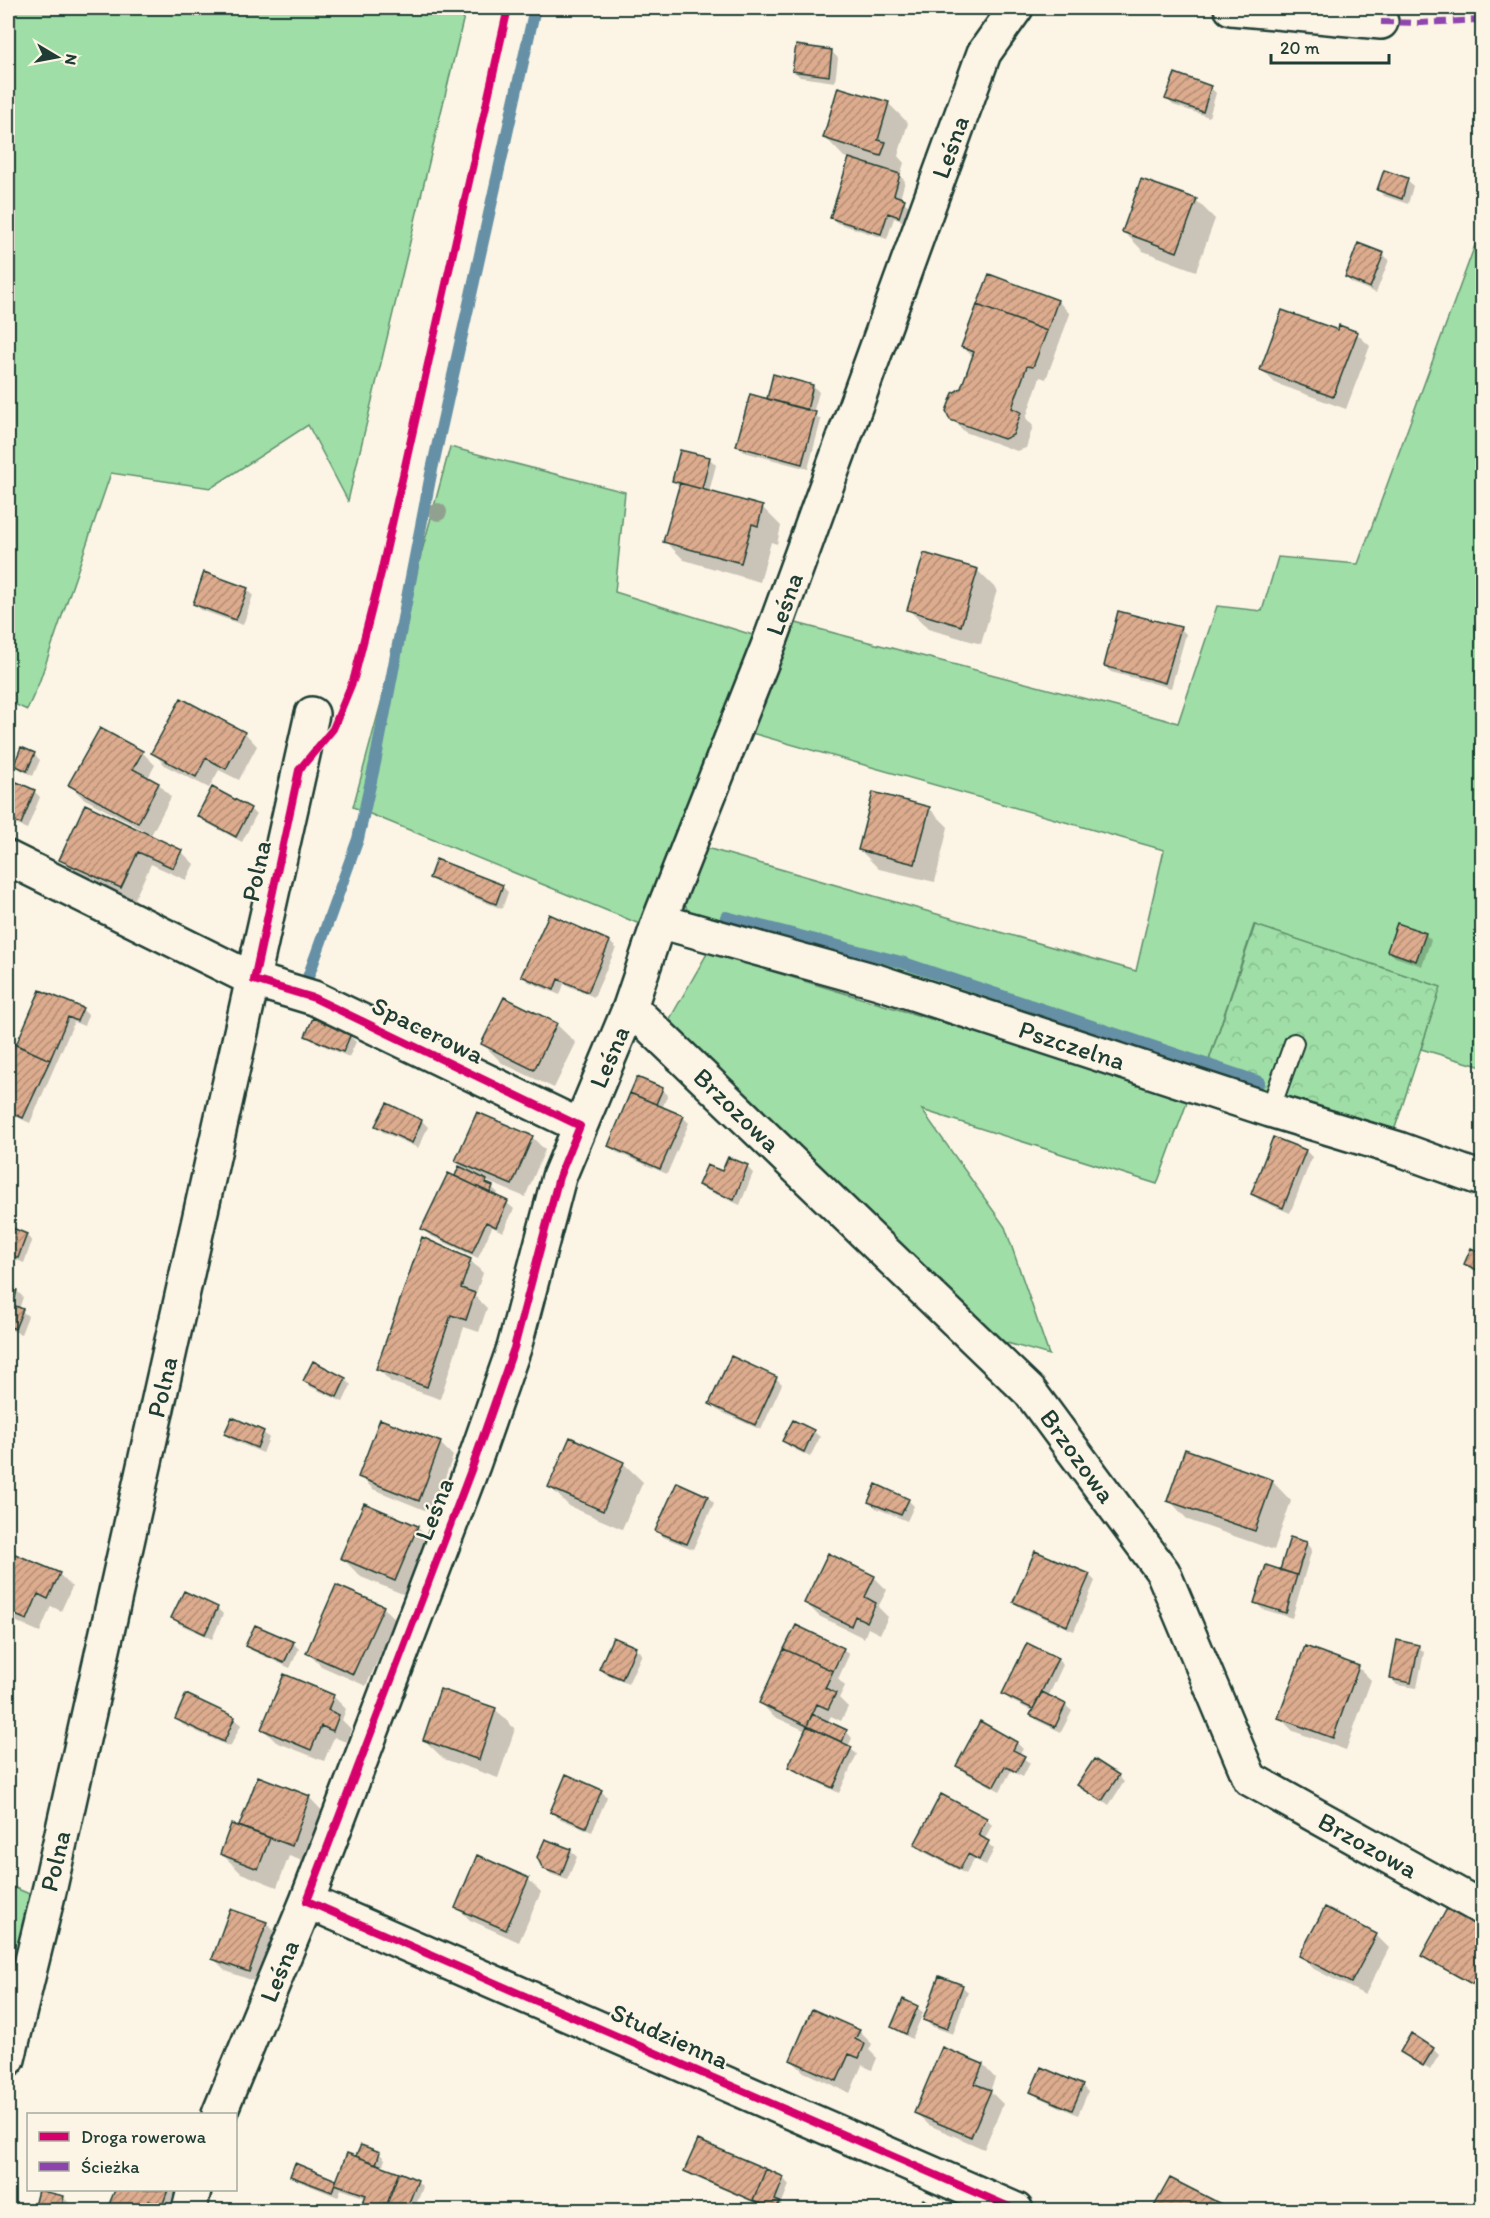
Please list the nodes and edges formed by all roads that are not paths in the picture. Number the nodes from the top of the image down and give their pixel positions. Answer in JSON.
{"nodes":[{"id":1,"x":1016,"y":8,"type":"edge"},
{"id":2,"x":1231,"y":8,"type":"edge"},
{"id":3,"x":1381,"y":22,"type":"dead end"},
{"id":4,"x":312,"y":714,"type":"dead end"},
{"id":5,"x":8,"y":858,"type":"edge"},
{"id":6,"x":659,"y":921,"type":"junction"},
{"id":7,"x":254,"y":980,"type":"junction"},
{"id":8,"x":630,"y":1007,"type":"junction"},
{"id":9,"x":1294,"y":1043,"type":"dead end"},
{"id":10,"x":1270,"y":1110,"type":"junction"},
{"id":11,"x":580,"y":1126,"type":"junction"},
{"id":12,"x":1482,"y":1179,"type":"edge"},
{"id":13,"x":308,"y":1901,"type":"junction"},
{"id":14,"x":1482,"y":1908,"type":"edge"},
{"id":15,"x":8,"y":2058,"type":"edge"},
{"id":16,"x":220,"y":2113,"type":"edge"},
{"id":17,"x":194,"y":2191,"type":"edge"},
{"id":18,"x":189,"y":2211,"type":"edge"},
{"id":19,"x":1016,"y":2211,"type":"edge"}],
"edges":[{"from":1,"to":6,"type":"street","name":"Leśna"},
{"from":2,"to":3,"type":"street"},
{"from":4,"to":7,"type":"street","name":"Polna"},
{"from":5,"to":7,"type":"street","name":"Spacerowa"},
{"from":6,"to":8,"type":"street","name":"Leśna"},
{"from":6,"to":10,"type":"street","name":"Pszczelna"},
{"from":7,"to":11,"type":"street","name":"Spacerowa"},
{"from":7,"to":15,"type":"street","name":"Polna"},
{"from":8,"to":11,"type":"street","name":"Leśna"},
{"from":8,"to":14,"type":"street","name":"Brzozowa"},
{"from":9,"to":10,"type":"lane"},
{"from":10,"to":12,"type":"street","name":"Pszczelna"},
{"from":11,"to":13,"type":"street","name":"Leśna"},
{"from":13,"to":16,"type":"street","name":"Leśna"},
{"from":13,"to":19,"type":"street","name":"Studzienna"},
{"from":17,"to":18,"type":"street"}]}
